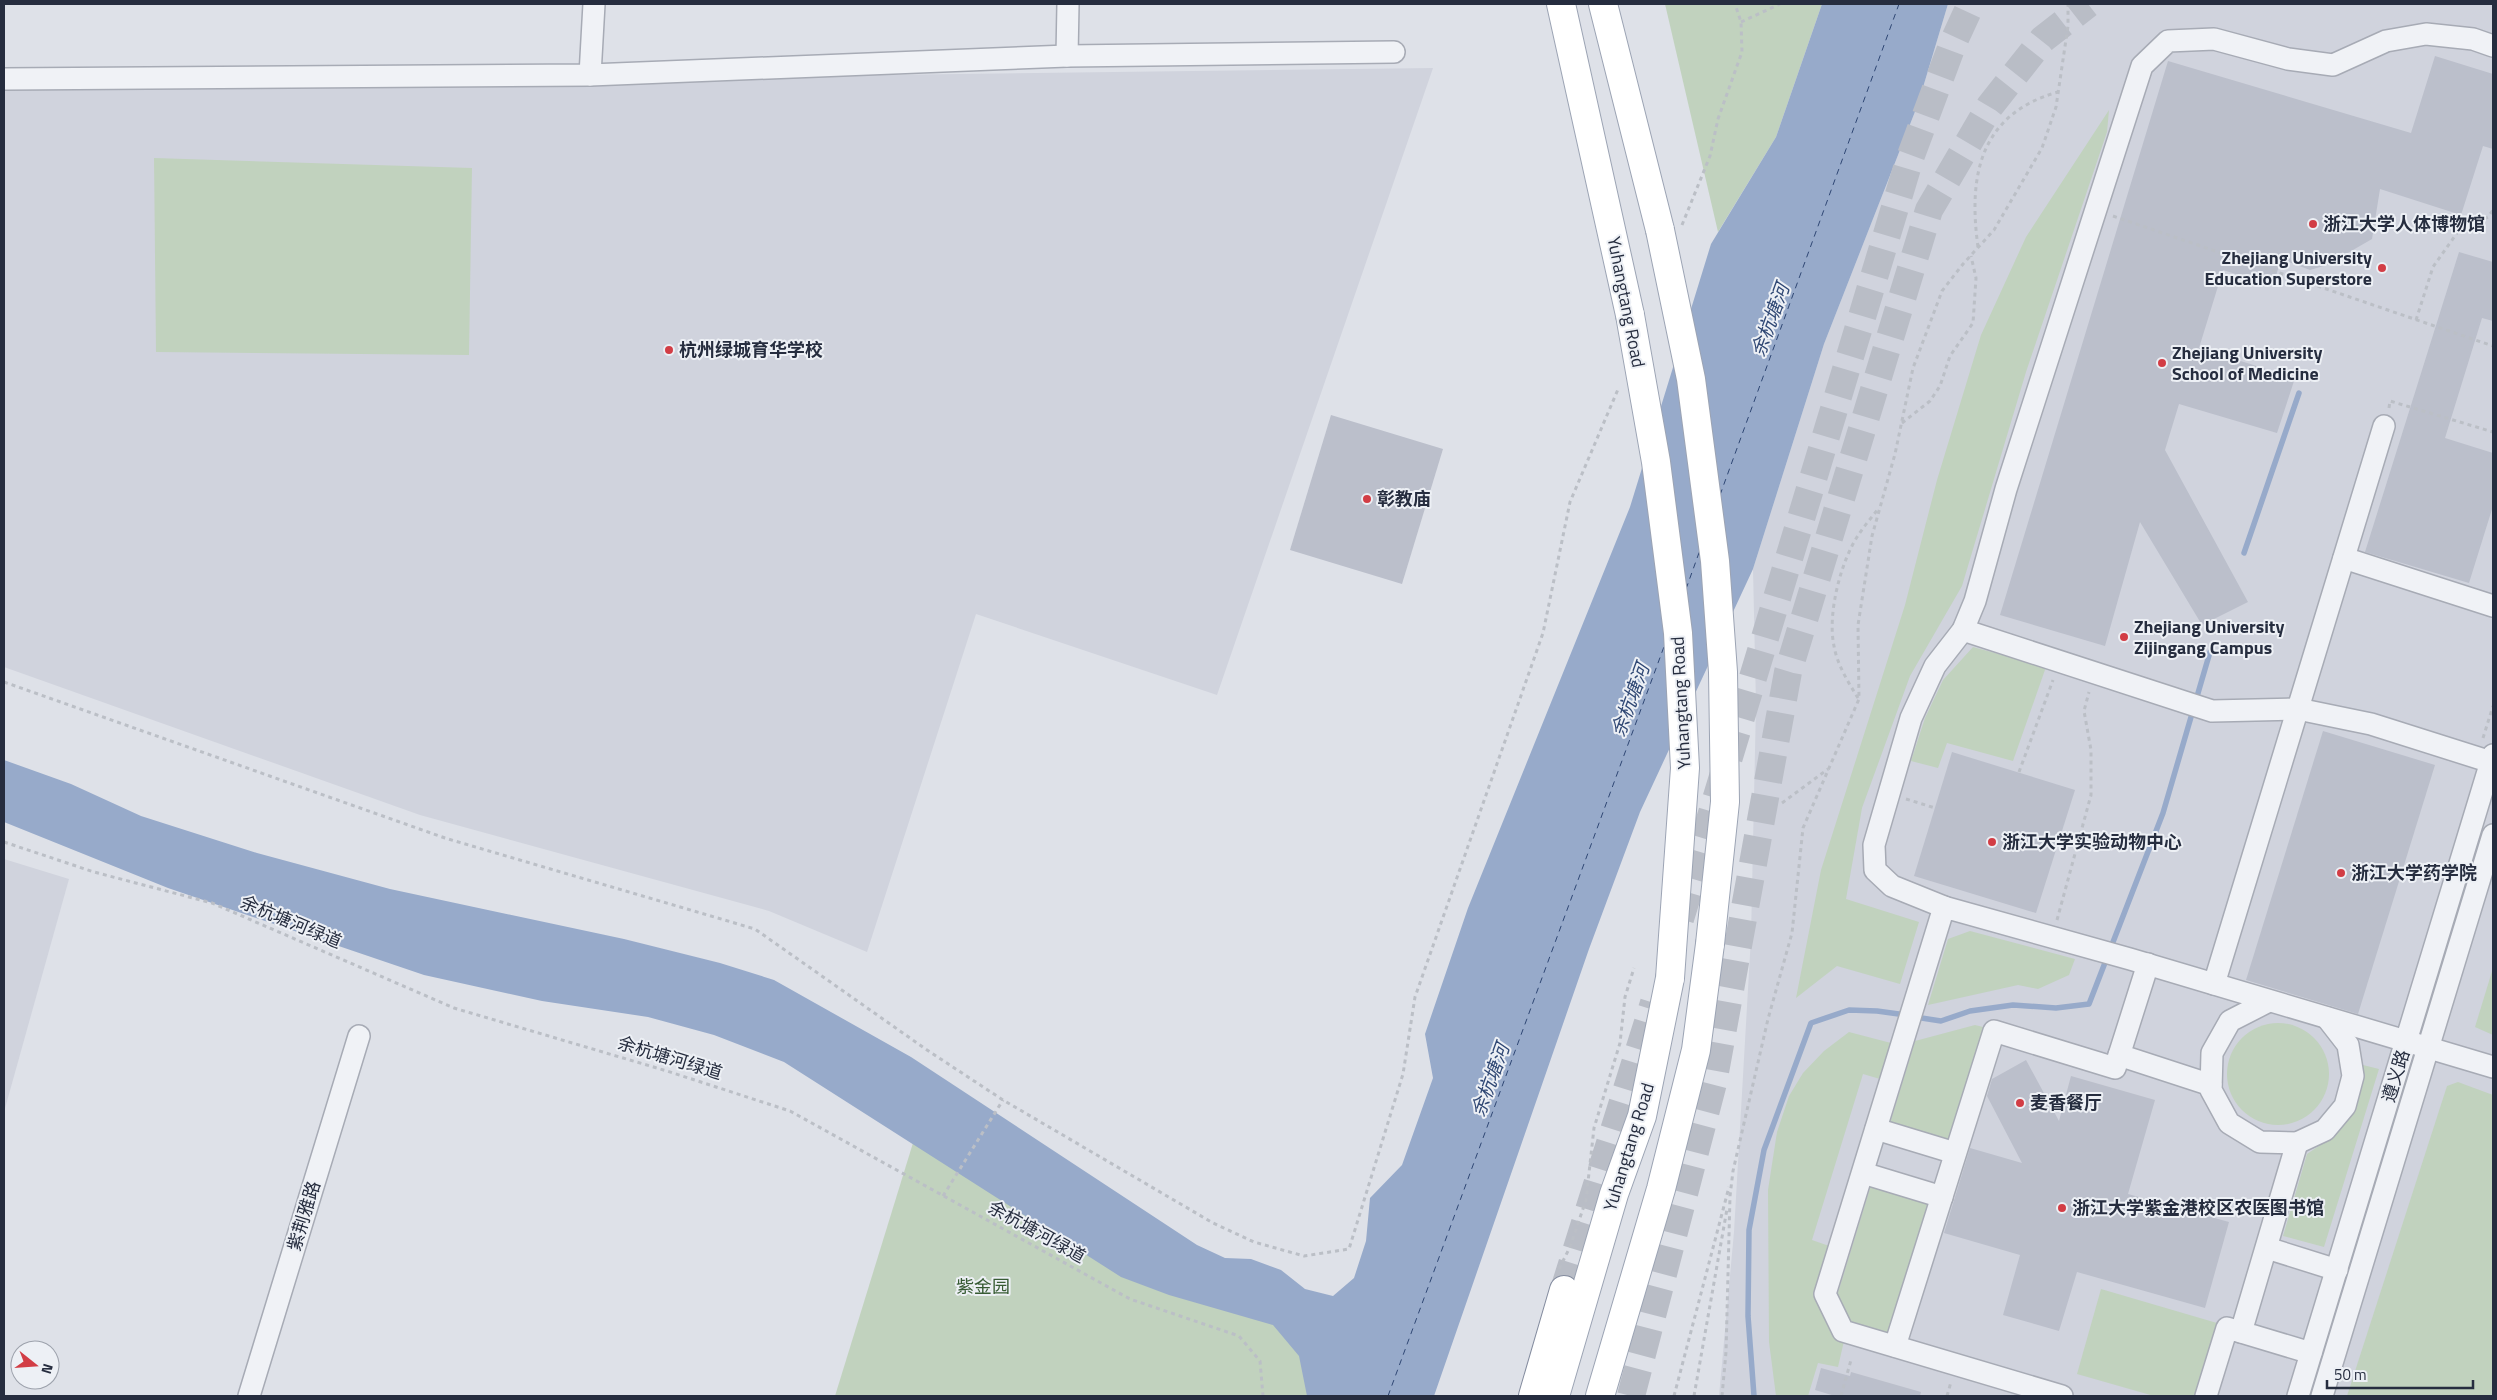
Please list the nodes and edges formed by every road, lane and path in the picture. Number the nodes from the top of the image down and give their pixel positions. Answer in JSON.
{"nodes":[{"id":1,"x":594,"y":4,"type":"edge"},
{"id":2,"x":1068,"y":4,"type":"edge"},
{"id":3,"x":1561,"y":4,"type":"edge"},
{"id":4,"x":1603,"y":4,"type":"edge"},
{"id":5,"x":1735,"y":4,"type":"edge"},
{"id":6,"x":1780,"y":4,"type":"edge"},
{"id":7,"x":2068,"y":4,"type":"edge"},
{"id":8,"x":1741,"y":22,"type":"junction"},
{"id":9,"x":2493,"y":46,"type":"edge"},
{"id":10,"x":1394,"y":52,"type":"dead end"},
{"id":11,"x":1067,"y":56,"type":"junction"},
{"id":12,"x":590,"y":75,"type":"junction"},
{"id":13,"x":4,"y":79,"type":"edge"},
{"id":14,"x":2058,"y":92,"type":"junction"},
{"id":15,"x":2096,"y":210,"type":"junction"},
{"id":16,"x":2493,"y":210,"type":"edge"},
{"id":17,"x":1670,"y":229,"type":"junction"},
{"id":18,"x":1978,"y":247,"type":"junction"},
{"id":19,"x":1971,"y":255,"type":"junction"},
{"id":20,"x":2416,"y":320,"type":"junction"},
{"id":21,"x":2493,"y":346,"type":"edge"},
{"id":22,"x":1621,"y":381,"type":"dead end"},
{"id":23,"x":1901,"y":424,"type":"junction"},
{"id":24,"x":2384,"y":426,"type":"joint"},
{"id":25,"x":2493,"y":432,"type":"edge"},
{"id":26,"x":1880,"y":507,"type":"junction"},
{"id":27,"x":2344,"y":558,"type":"junction"},
{"id":28,"x":2493,"y":606,"type":"edge"},
{"id":29,"x":1963,"y":630,"type":"junction"},
{"id":30,"x":2060,"y":661,"type":"junction"},
{"id":31,"x":2095,"y":672,"type":"junction"},
{"id":32,"x":4,"y":682,"type":"edge"},
{"id":33,"x":1859,"y":699,"type":"junction"},
{"id":34,"x":2298,"y":709,"type":"junction"},
{"id":35,"x":2492,"y":759,"type":"edge"},
{"id":36,"x":1828,"y":769,"type":"junction"},
{"id":37,"x":2019,"y":772,"type":"dead end"},
{"id":38,"x":1889,"y":794,"type":"junction"},
{"id":39,"x":1782,"y":803,"type":"dead end"},
{"id":40,"x":1935,"y":808,"type":"dead end"},
{"id":41,"x":2493,"y":835,"type":"edge"},
{"id":42,"x":4,"y":842,"type":"edge"},
{"id":43,"x":1944,"y":907,"type":"junction"},
{"id":44,"x":2059,"y":939,"type":"junction"},
{"id":45,"x":2139,"y":962,"type":"junction"},
{"id":46,"x":1634,"y":968,"type":"dead end"},
{"id":47,"x":2214,"y":984,"type":"junction"},
{"id":48,"x":2270,"y":1001,"type":"junction"},
{"id":49,"x":2327,"y":1018,"type":"junction"},
{"id":50,"x":359,"y":1036,"type":"dead end"},
{"id":51,"x":2407,"y":1040,"type":"junction"},
{"id":52,"x":2429,"y":1047,"type":"junction"},
{"id":53,"x":2119,"y":1055,"type":"junction"},
{"id":54,"x":2493,"y":1067,"type":"edge"},
{"id":55,"x":2211,"y":1085,"type":"junction"},
{"id":56,"x":1003,"y":1100,"type":"junction"},
{"id":57,"x":1876,"y":1129,"type":"junction"},
{"id":58,"x":2297,"y":1143,"type":"junction"},
{"id":59,"x":1955,"y":1153,"type":"junction"},
{"id":60,"x":1734,"y":1171,"type":"junction"},
{"id":61,"x":1863,"y":1173,"type":"junction"},
{"id":62,"x":943,"y":1196,"type":"junction"},
{"id":63,"x":1730,"y":1196,"type":"junction"},
{"id":64,"x":1942,"y":1197,"type":"junction"},
{"id":65,"x":2267,"y":1248,"type":"junction"},
{"id":66,"x":2337,"y":1270,"type":"junction"},
{"id":67,"x":1561,"y":1281,"type":"joint"},
{"id":68,"x":2241,"y":1332,"type":"junction"},
{"id":69,"x":1895,"y":1346,"type":"junction"},
{"id":70,"x":2311,"y":1354,"type":"junction"},
{"id":71,"x":1851,"y":1360,"type":"dead end"},
{"id":72,"x":249,"y":1396,"type":"edge"},
{"id":73,"x":1263,"y":1396,"type":"edge"},
{"id":74,"x":1533,"y":1396,"type":"edge"},
{"id":75,"x":1555,"y":1396,"type":"edge"},
{"id":76,"x":1600,"y":1396,"type":"edge"},
{"id":77,"x":1674,"y":1396,"type":"edge"},
{"id":78,"x":1694,"y":1396,"type":"edge"},
{"id":79,"x":1722,"y":1396,"type":"edge"},
{"id":80,"x":1841,"y":1396,"type":"edge"},
{"id":81,"x":2062,"y":1396,"type":"edge"},
{"id":82,"x":2206,"y":1396,"type":"edge"},
{"id":83,"x":2298,"y":1396,"type":"edge"},
{"id":84,"x":2322,"y":1396,"type":"edge"}],
"edges":[{"from":1,"to":12,"type":"street"},
{"from":2,"to":11,"type":"street"},
{"from":3,"to":75,"type":"main road","name":"Yuhangtang Road","bridge":true},
{"from":4,"to":17,"type":"main road"},
{"from":5,"to":8,"type":"path"},
{"from":6,"to":8,"type":"path"},
{"from":7,"to":14,"type":"path"},
{"from":8,"to":17,"type":"path"},
{"from":9,"to":15,"type":"street"},
{"from":10,"to":11,"type":"street"},
{"from":11,"to":12,"type":"street"},
{"from":12,"to":13,"type":"street"},
{"from":14,"to":18,"type":"path"},
{"from":14,"to":18,"type":"path"},
{"from":15,"to":20,"type":"path"},
{"from":15,"to":29,"type":"street"},
{"from":16,"to":20,"type":"path"},
{"from":17,"to":76,"type":"main road","bridge":true},
{"from":18,"to":19,"type":"path"},
{"from":19,"to":23,"type":"path"},
{"from":19,"to":23,"type":"path"},
{"from":20,"to":21,"type":"path"},
{"from":22,"to":56,"type":"path"},
{"from":23,"to":26,"type":"path"},
{"from":24,"to":25,"type":"path"},
{"from":24,"to":27,"type":"street"},
{"from":26,"to":33,"type":"path"},
{"from":26,"to":33,"type":"path"},
{"from":27,"to":28,"type":"street"},
{"from":27,"to":34,"type":"street"},
{"from":29,"to":30,"type":"street"},
{"from":29,"to":38,"type":"street"},
{"from":30,"to":31,"type":"street"},
{"from":30,"to":37,"type":"path"},
{"from":31,"to":34,"type":"street"},
{"from":31,"to":44,"type":"path"},
{"from":32,"to":56,"type":"path"},
{"from":33,"to":36,"type":"path"},
{"from":34,"to":35,"type":"street"},
{"from":34,"to":47,"type":"street"},
{"from":35,"to":51,"type":"street","name":"遵义路"},
{"from":36,"to":39,"type":"path"},
{"from":36,"to":60,"type":"path"},
{"from":38,"to":40,"type":"path"},
{"from":38,"to":43,"type":"street"},
{"from":41,"to":52,"type":"street","name":"遵义路"},
{"from":42,"to":62,"type":"path","name":"余杭塘河绿道"},
{"from":43,"to":44,"type":"street"},
{"from":43,"to":57,"type":"street"},
{"from":44,"to":45,"type":"street"},
{"from":45,"to":47,"type":"street"},
{"from":45,"to":53,"type":"street"},
{"from":46,"to":67,"type":"path"},
{"from":47,"to":48,"type":"street"},
{"from":48,"to":49,"type":"street"},
{"from":48,"to":55,"type":"street"},
{"from":49,"to":51,"type":"street"},
{"from":49,"to":58,"type":"street"},
{"from":50,"to":72,"type":"street","name":"紫荆雅路"},
{"from":51,"to":52,"type":"street"},
{"from":51,"to":66,"type":"street","name":"遵义路"},
{"from":52,"to":54,"type":"street"},
{"from":52,"to":84,"type":"street","name":"遵义路"},
{"from":53,"to":55,"type":"street"},
{"from":53,"to":59,"type":"street"},
{"from":55,"to":58,"type":"street"},
{"from":56,"to":62,"type":"path"},
{"from":57,"to":59,"type":"street"},
{"from":57,"to":61,"type":"street"},
{"from":58,"to":65,"type":"street"},
{"from":59,"to":64,"type":"street"},
{"from":60,"to":63,"type":"path"},
{"from":60,"to":77,"type":"path"},
{"from":61,"to":64,"type":"street"},
{"from":61,"to":69,"type":"street"},
{"from":62,"to":73,"type":"path","name":"余杭塘河绿道"},
{"from":63,"to":78,"type":"path"},
{"from":63,"to":79,"type":"path"},
{"from":64,"to":69,"type":"street"},
{"from":65,"to":66,"type":"street"},
{"from":65,"to":68,"type":"street"},
{"from":66,"to":70,"type":"street","name":"遵义路"},
{"from":67,"to":74,"type":"main road"},
{"from":68,"to":70,"type":"street"},
{"from":68,"to":82,"type":"street"},
{"from":69,"to":81,"type":"street"},
{"from":70,"to":83,"type":"street","name":"遵义路"},
{"from":71,"to":80,"type":"path"}]}
